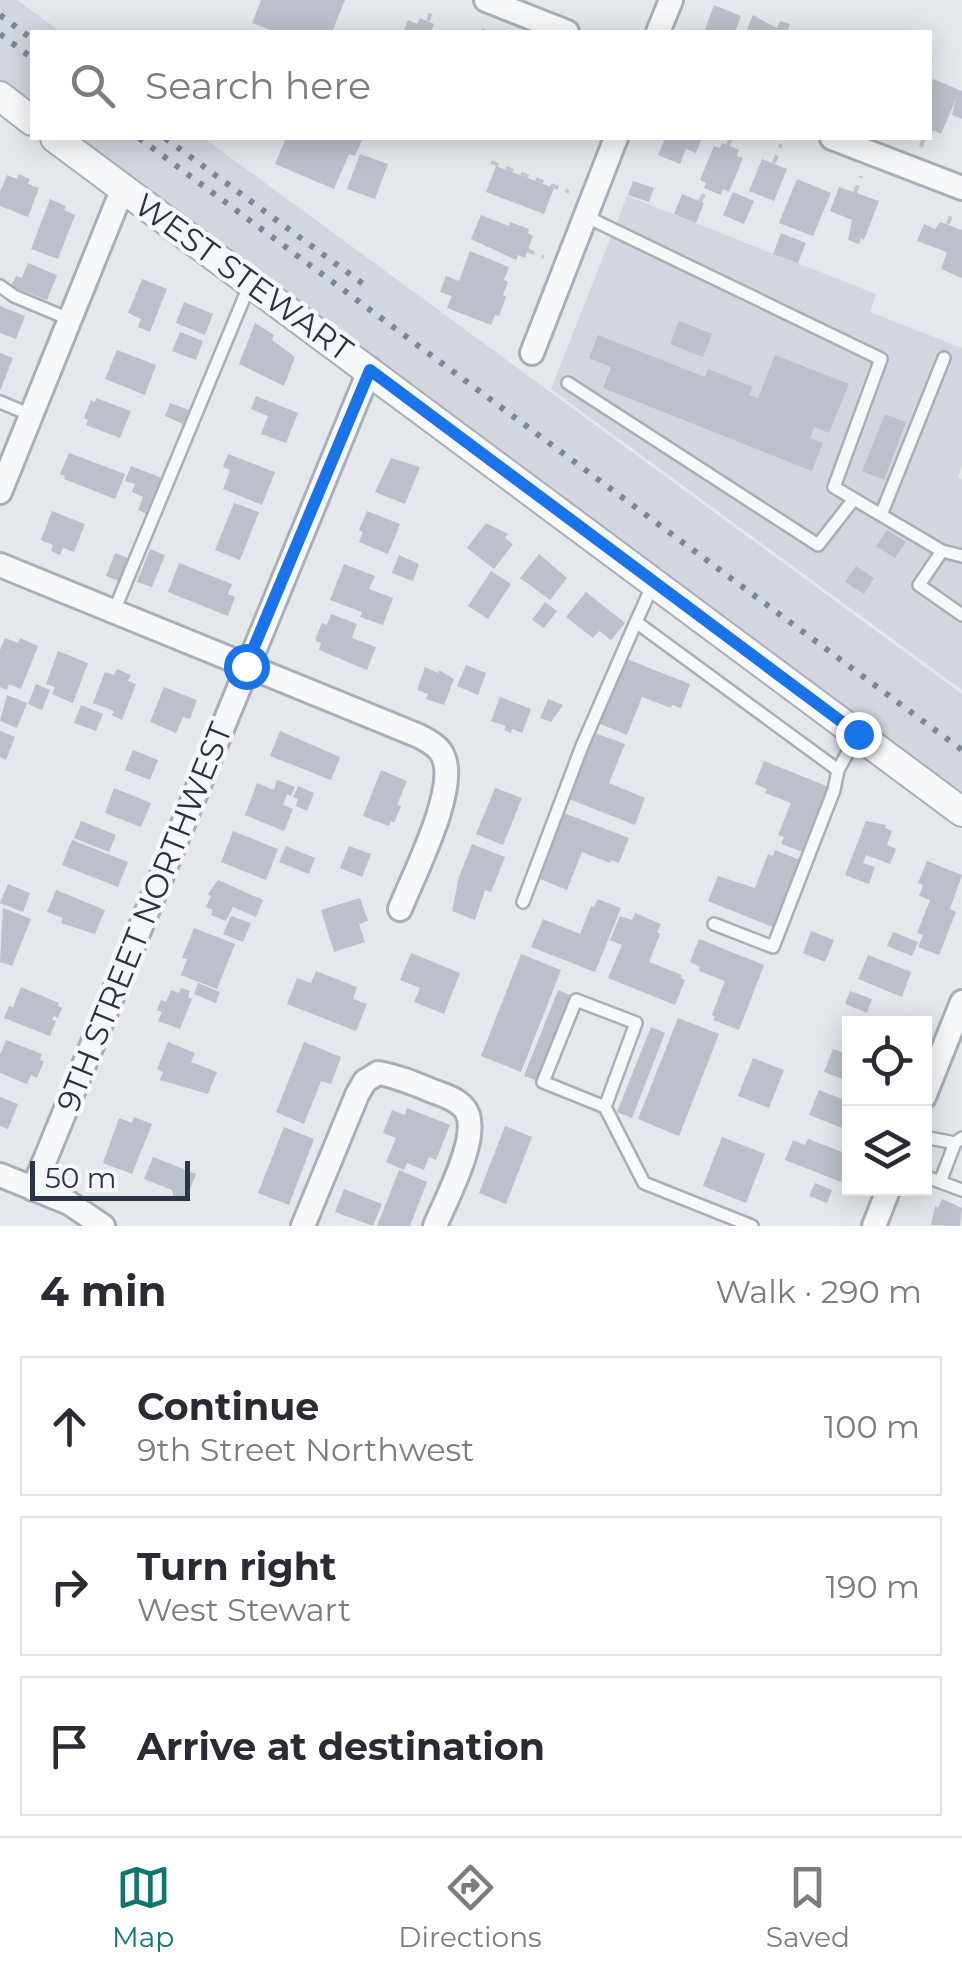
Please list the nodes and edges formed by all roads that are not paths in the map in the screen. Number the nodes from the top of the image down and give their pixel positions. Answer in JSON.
{"nodes":[{"id":1,"x":486,"y":0,"type":"edge"},
{"id":2,"x":671,"y":0,"type":"edge"},
{"id":3,"x":563,"y":30,"type":"edge"},
{"id":4,"x":659,"y":30,"type":"edge"},
{"id":5,"x":0,"y":96,"type":"edge"},
{"id":6,"x":30,"y":119,"type":"edge"},
{"id":7,"x":58,"y":140,"type":"edge"},
{"id":8,"x":615,"y":140,"type":"edge"},
{"id":9,"x":837,"y":140,"type":"edge"},
{"id":10,"x":122,"y":188,"type":"junction"},
{"id":11,"x":962,"y":188,"type":"edge"},
{"id":12,"x":586,"y":216,"type":"junction"},
{"id":13,"x":250,"y":282,"type":"junction"},
{"id":14,"x":0,"y":286,"type":"edge"},
{"id":15,"x":70,"y":319,"type":"junction"},
{"id":16,"x":532,"y":353,"type":"dead end"},
{"id":17,"x":944,"y":358,"type":"dead end"},
{"id":18,"x":370,"y":370,"type":"junction"},
{"id":19,"x":568,"y":383,"type":"dead end"},
{"id":20,"x":0,"y":402,"type":"edge"},
{"id":21,"x":31,"y":414,"type":"junction"},
{"id":22,"x":0,"y":492,"type":"edge"},
{"id":23,"x":854,"y":498,"type":"junction"},
{"id":24,"x":881,"y":515,"type":"junction"},
{"id":25,"x":942,"y":551,"type":"junction"},
{"id":26,"x":962,"y":556,"type":"edge"},
{"id":27,"x":0,"y":564,"type":"edge"},
{"id":28,"x":654,"y":582,"type":"junction"},
{"id":29,"x":114,"y":611,"type":"junction"},
{"id":30,"x":962,"y":614,"type":"edge"},
{"id":31,"x":636,"y":622,"type":"junction"},
{"id":32,"x":246,"y":666,"type":"junction"},
{"id":33,"x":858,"y":734,"type":"junction"},
{"id":34,"x":838,"y":770,"type":"junction"},
{"id":35,"x":962,"y":812,"type":"edge"},
{"id":36,"x":523,"y":902,"type":"dead end"},
{"id":37,"x":400,"y":909,"type":"dead end"},
{"id":38,"x":714,"y":924,"type":"dead end"},
{"id":39,"x":962,"y":1002,"type":"edge"},
{"id":40,"x":954,"y":1046,"type":"edge"},
{"id":41,"x":932,"y":1084,"type":"edge"},
{"id":42,"x":605,"y":1107,"type":"junction"},
{"id":43,"x":932,"y":1138,"type":"edge"},
{"id":44,"x":959,"y":1141,"type":"edge"},
{"id":45,"x":0,"y":1175,"type":"edge"},
{"id":46,"x":932,"y":1179,"type":"edge"},
{"id":47,"x":940,"y":1182,"type":"junction"},
{"id":48,"x":34,"y":1188,"type":"junction"},
{"id":49,"x":962,"y":1190,"type":"edge"},
{"id":50,"x":886,"y":1196,"type":"edge"},
{"id":51,"x":103,"y":1226,"type":"edge"},
{"id":52,"x":302,"y":1226,"type":"edge"},
{"id":53,"x":435,"y":1226,"type":"edge"},
{"id":54,"x":752,"y":1226,"type":"edge"},
{"id":55,"x":874,"y":1226,"type":"edge"}],
"edges":[{"from":1,"to":3,"type":"street"},
{"from":2,"to":4,"type":"street"},
{"from":5,"to":6,"type":"street"},
{"from":7,"to":10,"type":"street","name":"WEST STEWART"},
{"from":8,"to":12,"type":"street"},
{"from":9,"to":11,"type":"street"},
{"from":10,"to":13,"type":"street","name":"WEST STEWART"},
{"from":10,"to":15,"type":"street"},
{"from":12,"to":16,"type":"street"},
{"from":12,"to":23,"type":"lane"},
{"from":13,"to":18,"type":"street","name":"WEST STEWART"},
{"from":13,"to":29,"type":"lane"},
{"from":14,"to":15,"type":"lane"},
{"from":15,"to":21,"type":"street"},
{"from":17,"to":24,"type":"lane"},
{"from":18,"to":28,"type":"street","name":"WEST STEWART"},
{"from":18,"to":32,"type":"street","name":"9TH STREET NORTHWEST"},
{"from":19,"to":23,"type":"lane"},
{"from":20,"to":21,"type":"lane"},
{"from":21,"to":22,"type":"street"},
{"from":23,"to":24,"type":"lane"},
{"from":24,"to":25,"type":"lane"},
{"from":25,"to":26,"type":"lane"},
{"from":25,"to":30,"type":"lane"},
{"from":27,"to":29,"type":"street"},
{"from":28,"to":31,"type":"lane"},
{"from":28,"to":33,"type":"street","name":"WEST STEWART"},
{"from":29,"to":32,"type":"street"},
{"from":31,"to":34,"type":"lane"},
{"from":31,"to":36,"type":"lane"},
{"from":32,"to":37,"type":"street"},
{"from":32,"to":48,"type":"street","name":"9TH STREET NORTHWEST"},
{"from":33,"to":34,"type":"lane"},
{"from":33,"to":35,"type":"street","name":"WEST STEWART"},
{"from":34,"to":38,"type":"lane"},
{"from":39,"to":40,"type":"street"},
{"from":40,"to":41,"type":"street"},
{"from":42,"to":42,"type":"lane"},
{"from":42,"to":54,"type":"lane"},
{"from":43,"to":44,"type":"lane"},
{"from":44,"to":47,"type":"lane"},
{"from":45,"to":48,"type":"street"},
{"from":46,"to":47,"type":"lane"},
{"from":47,"to":49,"type":"lane"},
{"from":48,"to":51,"type":"street"},
{"from":50,"to":55,"type":"street"},
{"from":52,"to":53,"type":"street"}]}
